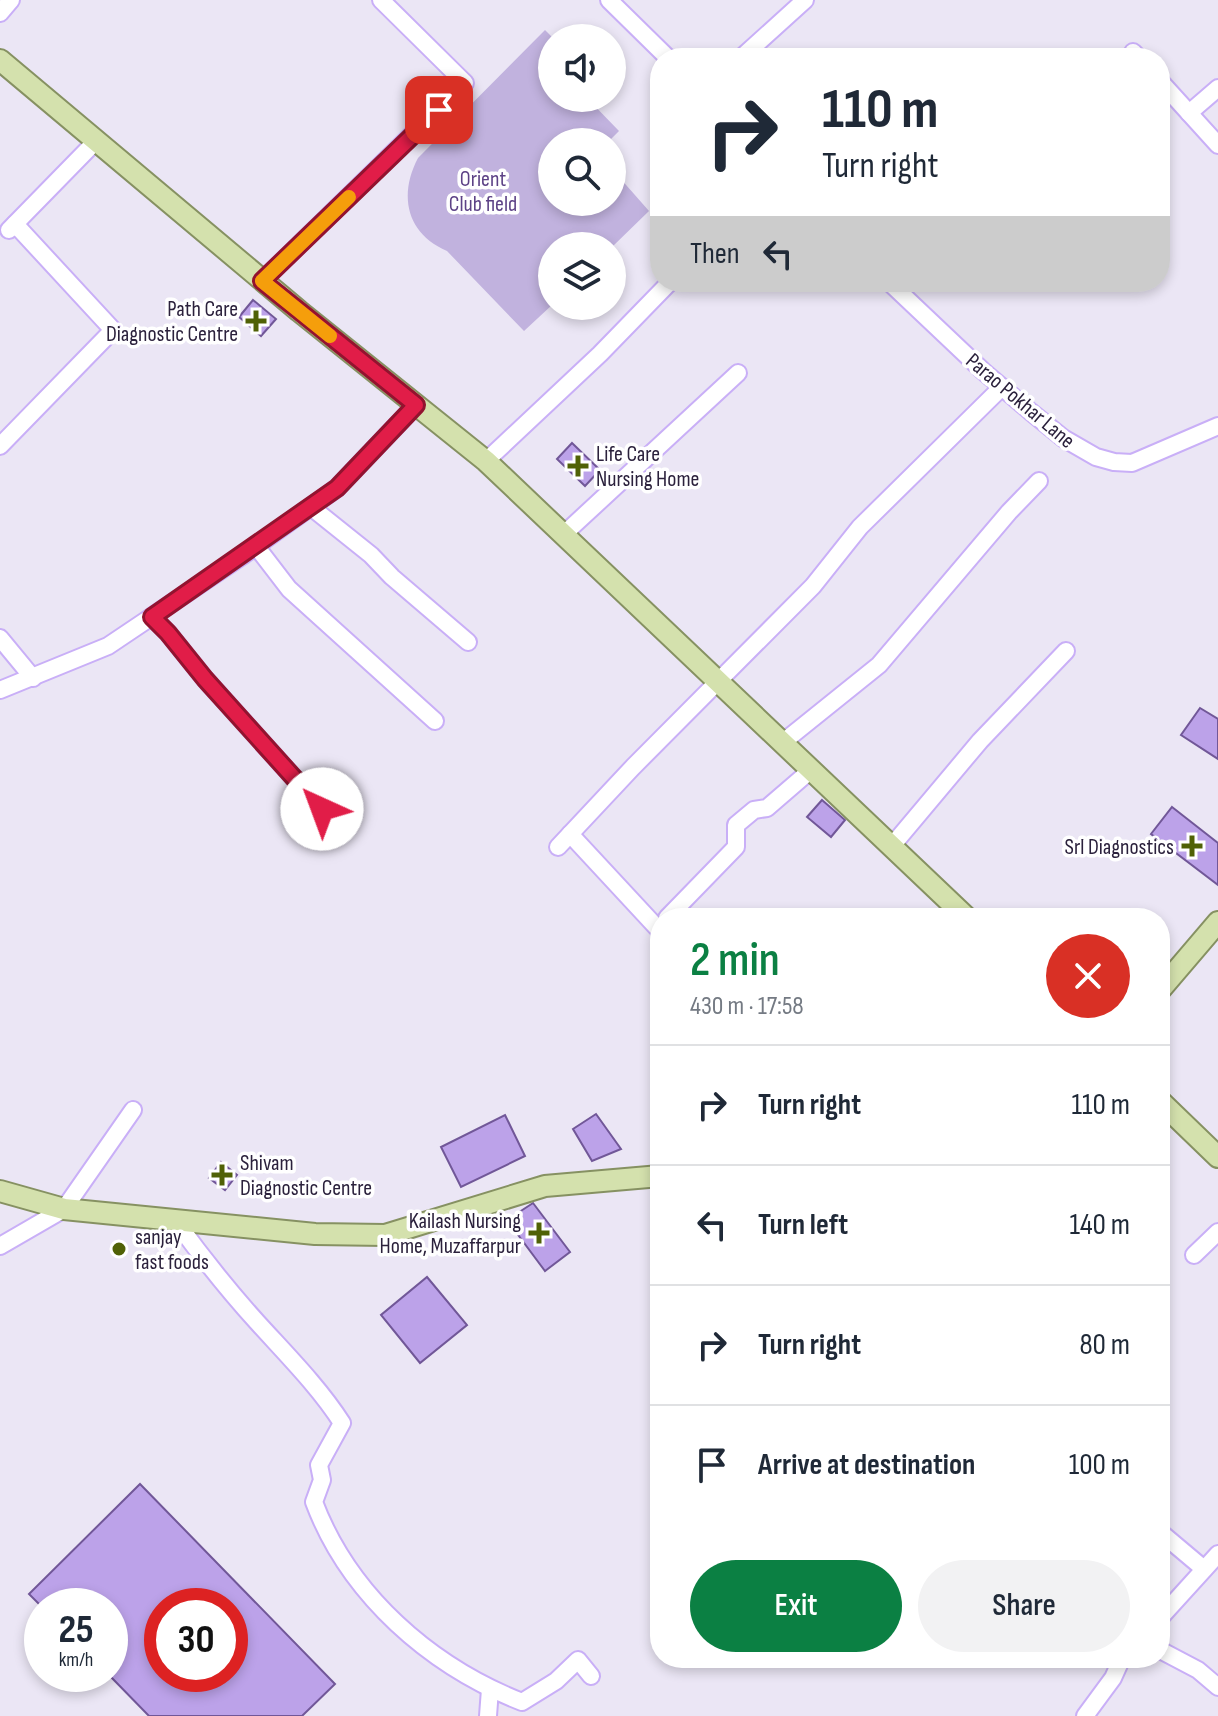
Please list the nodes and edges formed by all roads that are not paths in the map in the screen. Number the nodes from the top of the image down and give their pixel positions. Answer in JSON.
{"nodes":[{"id":1,"x":11,"y":0,"type":"edge"},
{"id":2,"x":381,"y":0,"type":"edge"},
{"id":3,"x":609,"y":0,"type":"edge"},
{"id":4,"x":805,"y":0,"type":"edge"},
{"id":5,"x":0,"y":13,"type":"edge"},
{"id":6,"x":658,"y":48,"type":"edge"},
{"id":7,"x":752,"y":48,"type":"edge"},
{"id":8,"x":0,"y":60,"type":"edge"},
{"id":9,"x":1218,"y":88,"type":"edge"},
{"id":10,"x":1170,"y":92,"type":"edge"},
{"id":11,"x":1189,"y":113,"type":"junction"},
{"id":12,"x":96,"y":141,"type":"junction"},
{"id":13,"x":1218,"y":145,"type":"edge"},
{"id":14,"x":262,"y":281,"type":"junction"},
{"id":15,"x":660,"y":292,"type":"edge"},
{"id":16,"x":900,"y":292,"type":"edge"},
{"id":17,"x":738,"y":373,"type":"dead end"},
{"id":18,"x":1002,"y":387,"type":"junction"},
{"id":19,"x":416,"y":405,"type":"junction"},
{"id":20,"x":1218,"y":426,"type":"edge"},
{"id":21,"x":0,"y":446,"type":"edge"},
{"id":22,"x":486,"y":461,"type":"junction"},
{"id":23,"x":1039,"y":481,"type":"dead end"},
{"id":24,"x":311,"y":507,"type":"junction"},
{"id":25,"x":563,"y":535,"type":"junction"},
{"id":26,"x":256,"y":546,"type":"junction"},
{"id":27,"x":152,"y":617,"type":"junction"},
{"id":28,"x":0,"y":638,"type":"edge"},
{"id":29,"x":468,"y":642,"type":"dead end"},
{"id":30,"x":1066,"y":651,"type":"dead end"},
{"id":31,"x":33,"y":678,"type":"junction"},
{"id":32,"x":717,"y":683,"type":"junction"},
{"id":33,"x":0,"y":690,"type":"edge"},
{"id":34,"x":435,"y":721,"type":"dead end"},
{"id":35,"x":782,"y":743,"type":"junction"},
{"id":36,"x":811,"y":770,"type":"junction"},
{"id":37,"x":322,"y":809,"type":"dead end"},
{"id":38,"x":570,"y":834,"type":"junction"},
{"id":39,"x":558,"y":847,"type":"dead end"},
{"id":40,"x":891,"y":847,"type":"junction"},
{"id":41,"x":678,"y":908,"type":"edge"},
{"id":42,"x":956,"y":908,"type":"edge"},
{"id":43,"x":650,"y":915,"type":"edge"},
{"id":44,"x":1218,"y":922,"type":"edge"},
{"id":45,"x":1170,"y":978,"type":"edge"},
{"id":46,"x":133,"y":1110,"type":"dead end"},
{"id":47,"x":1170,"y":1111,"type":"edge"},
{"id":48,"x":1218,"y":1157,"type":"edge"},
{"id":49,"x":650,"y":1177,"type":"edge"},
{"id":50,"x":0,"y":1191,"type":"edge"},
{"id":51,"x":64,"y":1209,"type":"junction"},
{"id":52,"x":175,"y":1220,"type":"junction"},
{"id":53,"x":1218,"y":1232,"type":"edge"},
{"id":54,"x":0,"y":1246,"type":"edge"},
{"id":55,"x":1194,"y":1255,"type":"dead end"},
{"id":56,"x":1170,"y":1540,"type":"edge"},
{"id":57,"x":1218,"y":1554,"type":"edge"},
{"id":58,"x":1204,"y":1569,"type":"junction"},
{"id":59,"x":1170,"y":1607,"type":"edge"},
{"id":60,"x":1170,"y":1655,"type":"edge"},
{"id":61,"x":1118,"y":1668,"type":"edge"},
{"id":62,"x":591,"y":1676,"type":"dead end"},
{"id":63,"x":1218,"y":1687,"type":"edge"},
{"id":64,"x":490,"y":1689,"type":"junction"},
{"id":65,"x":488,"y":1716,"type":"edge"},
{"id":66,"x":1085,"y":1716,"type":"edge"}],
"edges":[{"from":1,"to":5,"type":"street"},
{"from":2,"to":14,"type":"street"},
{"from":3,"to":6,"type":"street"},
{"from":4,"to":7,"type":"street"},
{"from":8,"to":12,"type":"main road"},
{"from":9,"to":11,"type":"street"},
{"from":10,"to":11,"type":"street"},
{"from":11,"to":13,"type":"street"},
{"from":12,"to":14,"type":"main road"},
{"from":12,"to":21,"type":"street"},
{"from":14,"to":19,"type":"main road"},
{"from":15,"to":22,"type":"street"},
{"from":16,"to":18,"type":"street","name":"Parao Pokhar Lane"},
{"from":17,"to":25,"type":"street"},
{"from":18,"to":20,"type":"street","name":"Parao Pokhar Lane"},
{"from":18,"to":32,"type":"street"},
{"from":19,"to":22,"type":"main road"},
{"from":19,"to":24,"type":"street"},
{"from":22,"to":25,"type":"main road"},
{"from":23,"to":35,"type":"street"},
{"from":24,"to":26,"type":"street"},
{"from":24,"to":29,"type":"street"},
{"from":25,"to":32,"type":"main road"},
{"from":26,"to":27,"type":"street"},
{"from":26,"to":34,"type":"street"},
{"from":27,"to":31,"type":"street"},
{"from":27,"to":37,"type":"street"},
{"from":28,"to":31,"type":"street"},
{"from":30,"to":40,"type":"street"},
{"from":31,"to":33,"type":"street"},
{"from":32,"to":35,"type":"main road"},
{"from":32,"to":38,"type":"street"},
{"from":35,"to":36,"type":"main road"},
{"from":36,"to":40,"type":"main road"},
{"from":36,"to":41,"type":"street"},
{"from":38,"to":39,"type":"street"},
{"from":38,"to":43,"type":"street"},
{"from":40,"to":42,"type":"main road"},
{"from":44,"to":45,"type":"main road"},
{"from":46,"to":51,"type":"street"},
{"from":47,"to":48,"type":"main road"},
{"from":49,"to":52,"type":"main road"},
{"from":50,"to":51,"type":"main road"},
{"from":51,"to":52,"type":"main road"},
{"from":51,"to":54,"type":"street"},
{"from":52,"to":64,"type":"street"},
{"from":53,"to":55,"type":"street"},
{"from":56,"to":58,"type":"street"},
{"from":57,"to":58,"type":"street"},
{"from":58,"to":59,"type":"street"},
{"from":60,"to":63,"type":"street"},
{"from":61,"to":66,"type":"street"},
{"from":62,"to":64,"type":"street"},
{"from":64,"to":65,"type":"street"}]}
